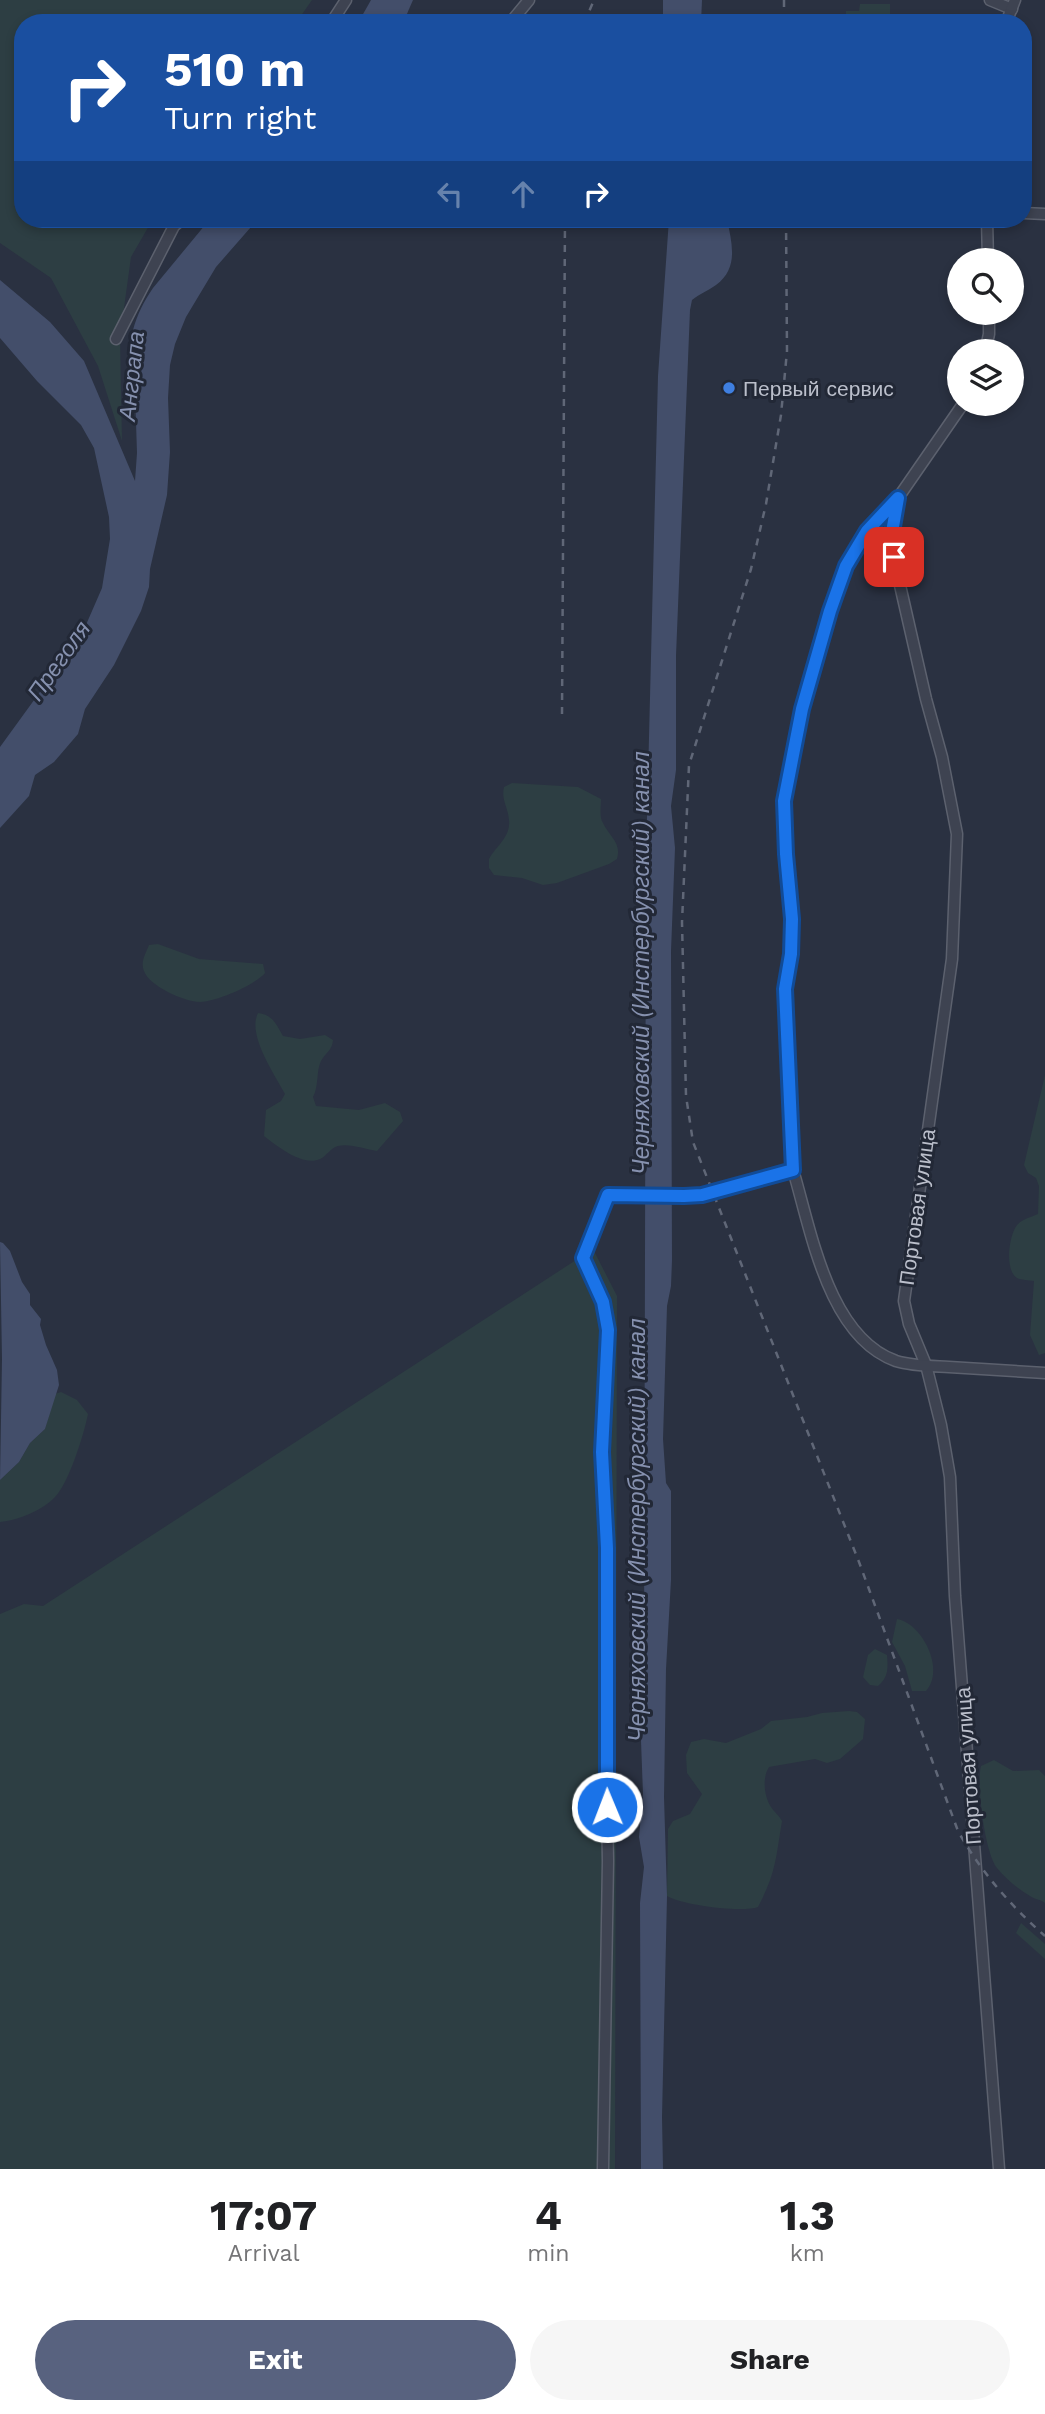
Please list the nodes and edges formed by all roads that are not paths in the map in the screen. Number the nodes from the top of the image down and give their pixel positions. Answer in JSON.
{"nodes":[{"id":1,"x":529,"y":0,"type":"edge"},
{"id":2,"x":990,"y":0,"type":"edge"},
{"id":3,"x":1014,"y":4,"type":"edge"},
{"id":4,"x":517,"y":14,"type":"edge"},
{"id":5,"x":173,"y":228,"type":"edge"},
{"id":6,"x":987,"y":228,"type":"edge"},
{"id":7,"x":988,"y":248,"type":"edge"},
{"id":8,"x":116,"y":339,"type":"dead end"},
{"id":9,"x":955,"y":416,"type":"edge"},
{"id":10,"x":898,"y":498,"type":"junction"},
{"id":11,"x":793,"y":1170,"type":"junction"},
{"id":12,"x":926,"y":1365,"type":"junction"},
{"id":13,"x":1045,"y":1373,"type":"edge"},
{"id":14,"x":603,"y":2169,"type":"edge"},
{"id":15,"x":999,"y":2169,"type":"edge"}],
"edges":[{"from":1,"to":4,"type":"street"},
{"from":2,"to":3,"type":"street"},
{"from":5,"to":8,"type":"street"},
{"from":6,"to":7,"type":"street"},
{"from":9,"to":10,"type":"street"},
{"from":10,"to":11,"type":"street"},
{"from":10,"to":12,"type":"street","name":"Портовая улица"},
{"from":11,"to":12,"type":"street"},
{"from":11,"to":14,"type":"street"},
{"from":12,"to":13,"type":"street"},
{"from":12,"to":15,"type":"street","name":"Портовая улица"}]}
